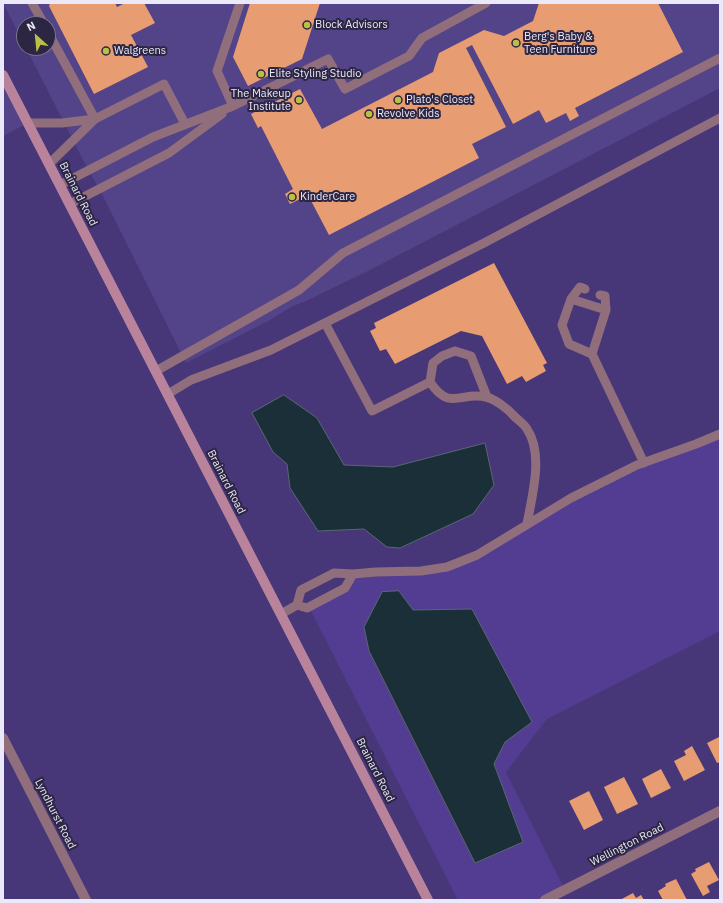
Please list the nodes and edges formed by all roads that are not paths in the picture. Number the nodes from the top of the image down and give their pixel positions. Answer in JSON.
{"nodes":[{"id":1,"x":32,"y":3,"type":"edge"},
{"id":2,"x":240,"y":3,"type":"edge"},
{"id":3,"x":486,"y":3,"type":"edge"},
{"id":4,"x":39,"y":16,"type":"edge"},
{"id":5,"x":56,"y":47,"type":"edge"},
{"id":6,"x":720,"y":58,"type":"edge"},
{"id":7,"x":3,"y":75,"type":"edge"},
{"id":8,"x":233,"y":106,"type":"junction"},
{"id":9,"x":720,"y":118,"type":"edge"},
{"id":10,"x":95,"y":119,"type":"junction"},
{"id":11,"x":28,"y":123,"type":"junction"},
{"id":12,"x":185,"y":124,"type":"junction"},
{"id":13,"x":49,"y":164,"type":"junction"},
{"id":14,"x":60,"y":185,"type":"junction"},
{"id":15,"x":70,"y":204,"type":"junction"},
{"id":16,"x":585,"y":289,"type":"dead end"},
{"id":17,"x":600,"y":295,"type":"dead end"},
{"id":18,"x":571,"y":299,"type":"junction"},
{"id":19,"x":606,"y":310,"type":"junction"},
{"id":20,"x":325,"y":323,"type":"junction"},
{"id":21,"x":592,"y":354,"type":"junction"},
{"id":22,"x":156,"y":371,"type":"junction"},
{"id":23,"x":430,"y":382,"type":"junction"},
{"id":24,"x":168,"y":394,"type":"junction"},
{"id":25,"x":487,"y":397,"type":"junction"},
{"id":26,"x":720,"y":434,"type":"edge"},
{"id":27,"x":644,"y":463,"type":"junction"},
{"id":28,"x":527,"y":524,"type":"junction"},
{"id":29,"x":353,"y":574,"type":"junction"},
{"id":30,"x":297,"y":605,"type":"junction"},
{"id":31,"x":281,"y":614,"type":"junction"},
{"id":32,"x":3,"y":738,"type":"edge"},
{"id":33,"x":720,"y":811,"type":"edge"},
{"id":34,"x":86,"y":900,"type":"edge"},
{"id":35,"x":428,"y":900,"type":"edge"},
{"id":36,"x":545,"y":900,"type":"edge"}],
"edges":[{"from":1,"to":4,"type":"lane"},
{"from":2,"to":8,"type":"lane"},
{"from":3,"to":8,"type":"lane"},
{"from":5,"to":10,"type":"lane"},
{"from":6,"to":22,"type":"lane"},
{"from":7,"to":11,"type":"main road","name":"Brainard Road"},
{"from":8,"to":12,"type":"lane"},
{"from":8,"to":15,"type":"lane"},
{"from":9,"to":20,"type":"lane"},
{"from":10,"to":11,"type":"lane"},
{"from":10,"to":12,"type":"lane"},
{"from":10,"to":13,"type":"lane"},
{"from":11,"to":13,"type":"main road","name":"Brainard Road"},
{"from":12,"to":14,"type":"lane"},
{"from":13,"to":14,"type":"main road","name":"Brainard Road"},
{"from":14,"to":15,"type":"main road","name":"Brainard Road"},
{"from":15,"to":22,"type":"main road","name":"Brainard Road"},
{"from":16,"to":18,"type":"lane"},
{"from":17,"to":19,"type":"lane"},
{"from":18,"to":19,"type":"lane"},
{"from":18,"to":21,"type":"lane"},
{"from":19,"to":21,"type":"lane"},
{"from":20,"to":23,"type":"lane"},
{"from":20,"to":24,"type":"lane"},
{"from":21,"to":27,"type":"lane"},
{"from":22,"to":24,"type":"main road","name":"Brainard Road"},
{"from":23,"to":25,"type":"lane"},
{"from":23,"to":25,"type":"lane"},
{"from":24,"to":31,"type":"main road","name":"Brainard Road"},
{"from":25,"to":28,"type":"lane"},
{"from":26,"to":27,"type":"lane"},
{"from":27,"to":28,"type":"lane"},
{"from":28,"to":29,"type":"lane"},
{"from":29,"to":30,"type":"lane"},
{"from":29,"to":30,"type":"lane"},
{"from":30,"to":31,"type":"lane"},
{"from":31,"to":35,"type":"main road","name":"Brainard Road"},
{"from":32,"to":34,"type":"street","name":"Lyndhurst Road"},
{"from":33,"to":36,"type":"street","name":"Wellington Road"}]}
